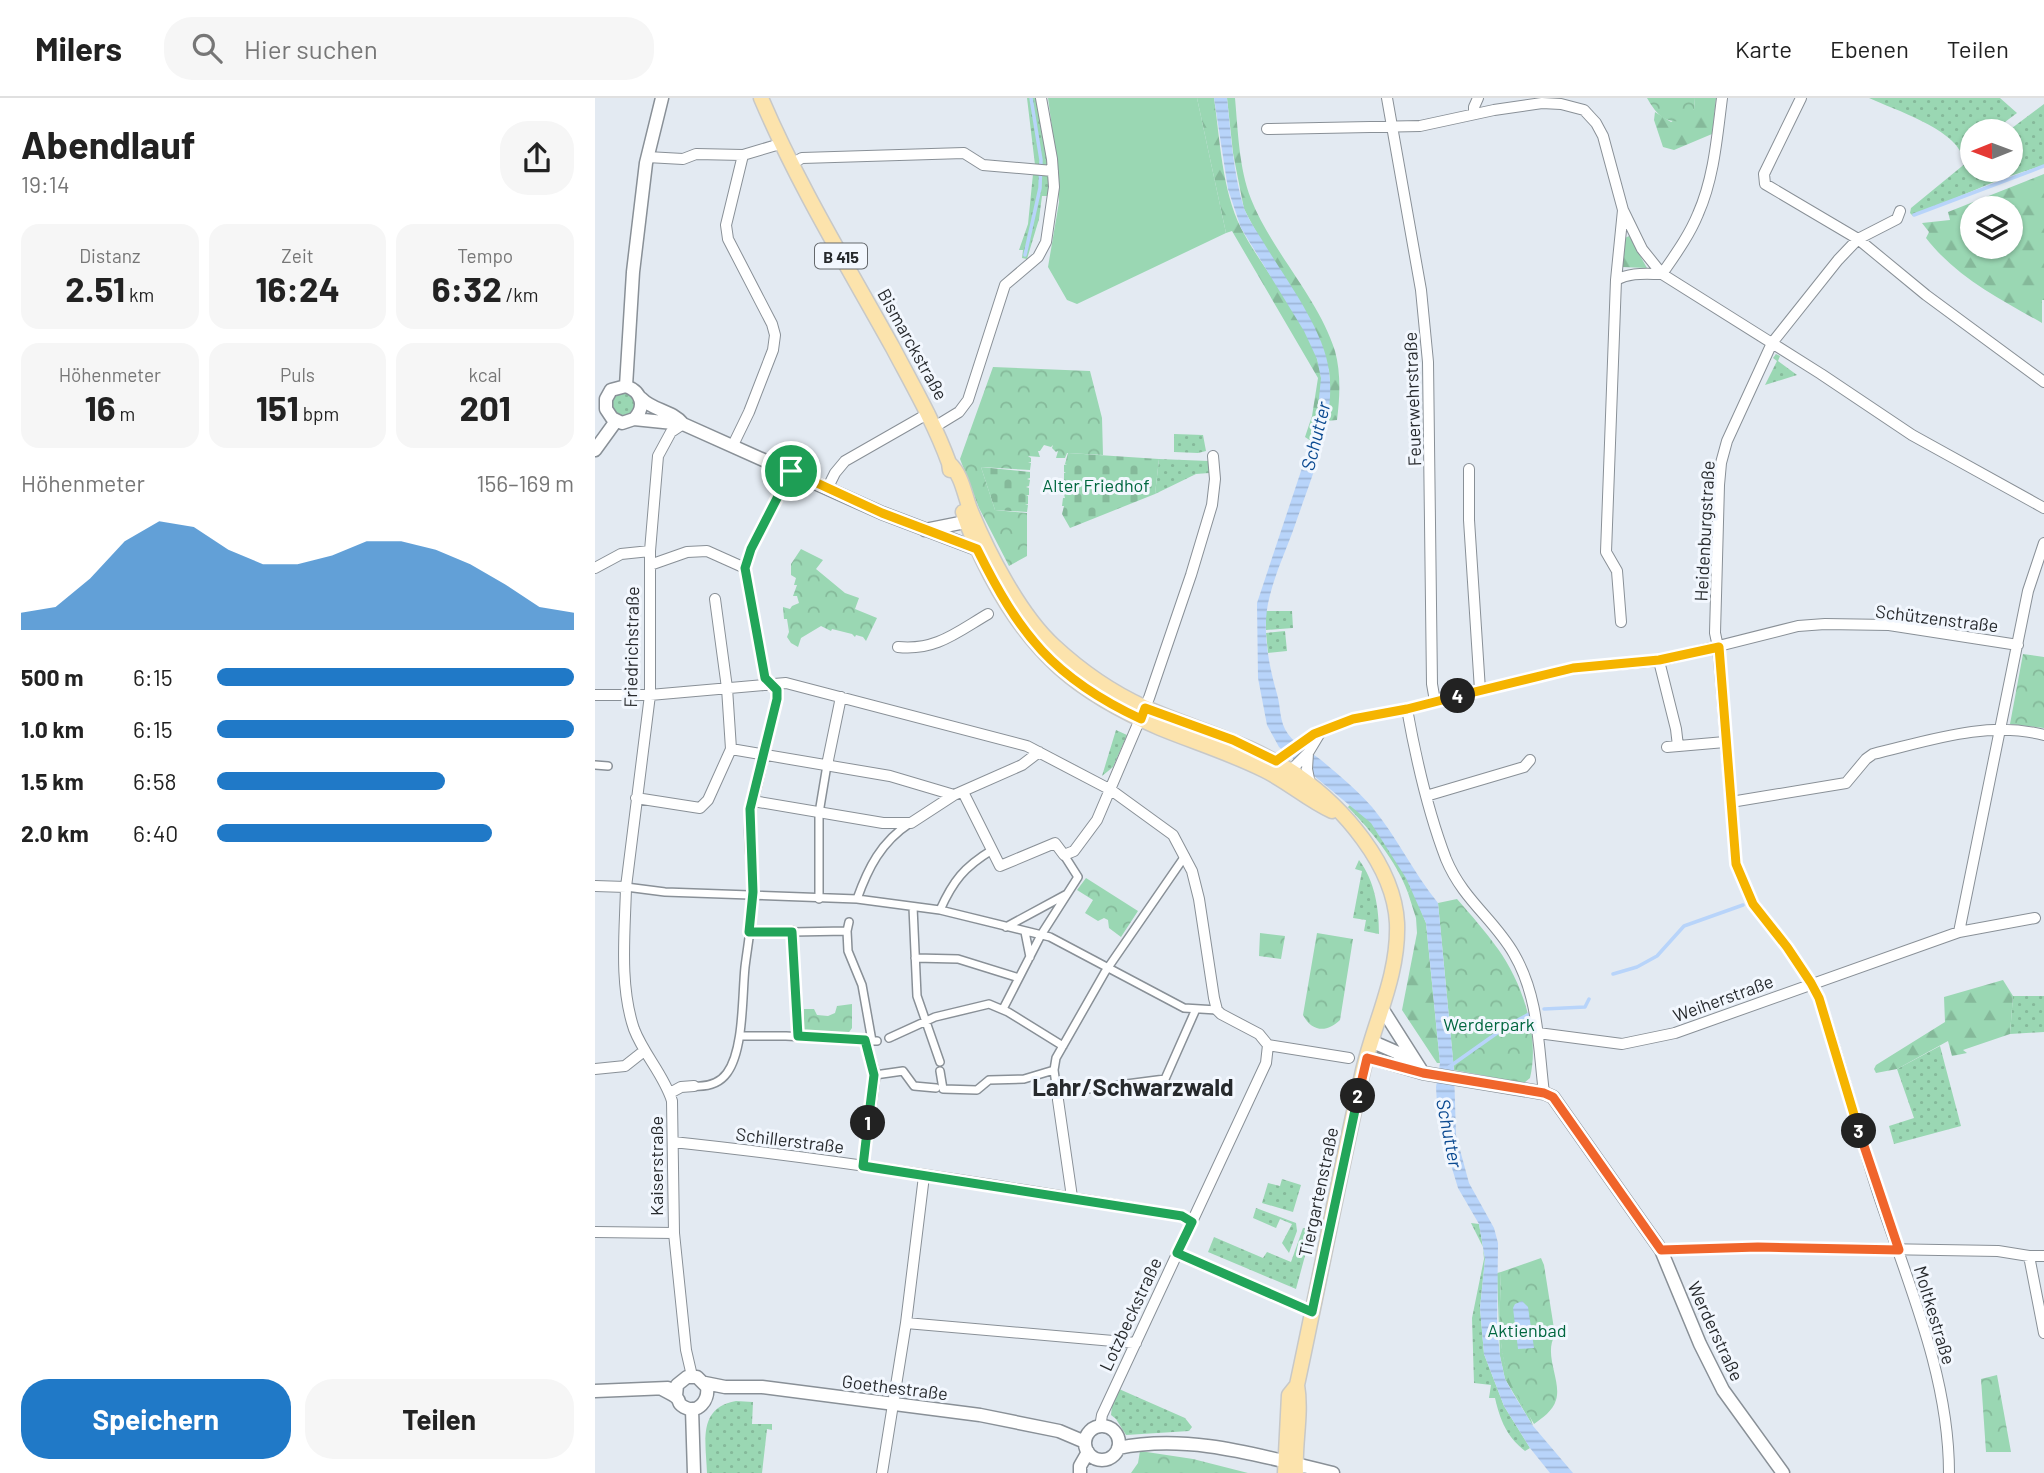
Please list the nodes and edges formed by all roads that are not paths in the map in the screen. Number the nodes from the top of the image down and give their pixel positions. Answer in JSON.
{"nodes":[{"id":1,"x":661,"y":98,"type":"edge"},
{"id":2,"x":761,"y":98,"type":"edge"},
{"id":3,"x":1041,"y":98,"type":"edge"},
{"id":4,"x":1387,"y":98,"type":"edge"},
{"id":5,"x":1478,"y":98,"type":"edge"},
{"id":6,"x":1490,"y":98,"type":"edge"},
{"id":7,"x":1587,"y":98,"type":"edge"},
{"id":8,"x":1722,"y":98,"type":"edge"},
{"id":9,"x":1801,"y":98,"type":"edge"},
{"id":10,"x":1494,"y":110,"type":"junction"},
{"id":11,"x":1584,"y":110,"type":"junction"},
{"id":12,"x":1474,"y":114,"type":"junction"},
{"id":13,"x":1393,"y":127,"type":"junction"},
{"id":14,"x":1267,"y":129,"type":"dead end"},
{"id":15,"x":780,"y":144,"type":"junction"},
{"id":16,"x":743,"y":155,"type":"junction"},
{"id":17,"x":647,"y":157,"type":"junction"},
{"id":18,"x":791,"y":164,"type":"junction"},
{"id":19,"x":1049,"y":171,"type":"junction"},
{"id":20,"x":1623,"y":210,"type":"junction"},
{"id":21,"x":1898,"y":215,"type":"dead end"},
{"id":22,"x":1858,"y":239,"type":"junction"},
{"id":23,"x":1662,"y":274,"type":"junction"},
{"id":24,"x":1616,"y":280,"type":"junction"},
{"id":25,"x":1772,"y":343,"type":"junction"},
{"id":26,"x":2044,"y":382,"type":"edge"},
{"id":27,"x":626,"y":386,"type":"junction"},
{"id":28,"x":600,"y":397,"type":"edge"},
{"id":29,"x":641,"y":398,"type":"junction"},
{"id":30,"x":634,"y":419,"type":"junction"},
{"id":31,"x":933,"y":420,"type":"junction"},
{"id":32,"x":616,"y":421,"type":"junction"},
{"id":33,"x":683,"y":424,"type":"junction"},
{"id":34,"x":733,"y":445,"type":"junction"},
{"id":35,"x":595,"y":450,"type":"edge"},
{"id":36,"x":1213,"y":456,"type":"dead end"},
{"id":37,"x":1469,"y":469,"type":"dead end"},
{"id":38,"x":791,"y":471,"type":"junction"},
{"id":39,"x":828,"y":487,"type":"junction"},
{"id":40,"x":2044,"y":508,"type":"edge"},
{"id":41,"x":970,"y":523,"type":"junction"},
{"id":42,"x":924,"y":530,"type":"junction"},
{"id":43,"x":952,"y":538,"type":"junction"},
{"id":44,"x":2044,"y":543,"type":"edge"},
{"id":45,"x":977,"y":549,"type":"junction"},
{"id":46,"x":650,"y":551,"type":"junction"},
{"id":47,"x":650,"y":565,"type":"junction"},
{"id":48,"x":595,"y":568,"type":"edge"},
{"id":49,"x":745,"y":568,"type":"junction"},
{"id":50,"x":715,"y":599,"type":"dead end"},
{"id":51,"x":988,"y":614,"type":"dead end"},
{"id":52,"x":1621,"y":622,"type":"dead end"},
{"id":53,"x":2018,"y":645,"type":"junction"},
{"id":54,"x":898,"y":647,"type":"dead end"},
{"id":55,"x":1719,"y":647,"type":"junction"},
{"id":56,"x":1659,"y":660,"type":"junction"},
{"id":57,"x":769,"y":683,"type":"junction"},
{"id":58,"x":727,"y":688,"type":"junction"},
{"id":59,"x":1481,"y":690,"type":"junction"},
{"id":60,"x":595,"y":695,"type":"edge"},
{"id":61,"x":650,"y":695,"type":"junction"},
{"id":62,"x":841,"y":697,"type":"junction"},
{"id":63,"x":1436,"y":701,"type":"junction"},
{"id":64,"x":1407,"y":709,"type":"junction"},
{"id":65,"x":1143,"y":713,"type":"junction"},
{"id":66,"x":1998,"y":729,"type":"junction"},
{"id":67,"x":1320,"y":733,"type":"junction"},
{"id":68,"x":2044,"y":735,"type":"edge"},
{"id":69,"x":1725,"y":742,"type":"junction"},
{"id":70,"x":731,"y":749,"type":"junction"},
{"id":71,"x":1038,"y":752,"type":"junction"},
{"id":72,"x":1308,"y":753,"type":"junction"},
{"id":73,"x":765,"y":754,"type":"junction"},
{"id":74,"x":1530,"y":760,"type":"dead end"},
{"id":75,"x":1276,"y":761,"type":"junction"},
{"id":76,"x":595,"y":765,"type":"edge"},
{"id":77,"x":827,"y":765,"type":"junction"},
{"id":78,"x":608,"y":766,"type":"dead end"},
{"id":79,"x":1292,"y":771,"type":"junction"},
{"id":80,"x":1278,"y":779,"type":"junction"},
{"id":81,"x":1310,"y":784,"type":"junction"},
{"id":82,"x":1111,"y":790,"type":"junction"},
{"id":83,"x":959,"y":794,"type":"junction"},
{"id":84,"x":1426,"y":796,"type":"junction"},
{"id":85,"x":636,"y":798,"type":"junction"},
{"id":86,"x":753,"y":801,"type":"junction"},
{"id":87,"x":1731,"y":802,"type":"junction"},
{"id":88,"x":818,"y":813,"type":"junction"},
{"id":89,"x":1342,"y":816,"type":"junction"},
{"id":90,"x":911,"y":823,"type":"junction"},
{"id":91,"x":992,"y":850,"type":"junction"},
{"id":92,"x":1065,"y":855,"type":"junction"},
{"id":93,"x":1185,"y":856,"type":"junction"},
{"id":94,"x":595,"y":886,"type":"edge"},
{"id":95,"x":627,"y":888,"type":"junction"},
{"id":96,"x":1069,"y":893,"type":"junction"},
{"id":97,"x":752,"y":896,"type":"junction"},
{"id":98,"x":819,"y":899,"type":"junction"},
{"id":99,"x":857,"y":900,"type":"junction"},
{"id":100,"x":913,"y":907,"type":"junction"},
{"id":101,"x":940,"y":910,"type":"junction"},
{"id":102,"x":2035,"y":918,"type":"dead end"},
{"id":103,"x":849,"y":922,"type":"dead end"},
{"id":104,"x":1006,"y":927,"type":"junction"},
{"id":105,"x":792,"y":930,"type":"junction"},
{"id":106,"x":847,"y":931,"type":"junction"},
{"id":107,"x":749,"y":932,"type":"junction"},
{"id":108,"x":1025,"y":932,"type":"junction"},
{"id":109,"x":1959,"y":932,"type":"junction"},
{"id":110,"x":1041,"y":935,"type":"junction"},
{"id":111,"x":1030,"y":957,"type":"junction"},
{"id":112,"x":915,"y":958,"type":"junction"},
{"id":113,"x":1108,"y":968,"type":"junction"},
{"id":114,"x":1019,"y":978,"type":"junction"},
{"id":115,"x":1811,"y":983,"type":"junction"},
{"id":116,"x":1003,"y":1009,"type":"junction"},
{"id":117,"x":1196,"y":1009,"type":"junction"},
{"id":118,"x":1217,"y":1010,"type":"junction"},
{"id":119,"x":1383,"y":1010,"type":"junction"},
{"id":120,"x":926,"y":1021,"type":"junction"},
{"id":121,"x":1538,"y":1033,"type":"junction"},
{"id":122,"x":740,"y":1036,"type":"junction"},
{"id":123,"x":798,"y":1036,"type":"junction"},
{"id":124,"x":889,"y":1038,"type":"dead end"},
{"id":125,"x":871,"y":1041,"type":"junction"},
{"id":126,"x":1373,"y":1042,"type":"junction"},
{"id":127,"x":1268,"y":1045,"type":"junction"},
{"id":128,"x":1063,"y":1046,"type":"junction"},
{"id":129,"x":644,"y":1051,"type":"junction"},
{"id":130,"x":1349,"y":1058,"type":"dead end"},
{"id":131,"x":1367,"y":1058,"type":"junction"},
{"id":132,"x":940,"y":1062,"type":"dead end"},
{"id":133,"x":595,"y":1069,"type":"edge"},
{"id":134,"x":1054,"y":1070,"type":"junction"},
{"id":135,"x":940,"y":1071,"type":"dead end"},
{"id":136,"x":1429,"y":1074,"type":"junction"},
{"id":137,"x":874,"y":1075,"type":"junction"},
{"id":138,"x":694,"y":1086,"type":"joint"},
{"id":139,"x":936,"y":1088,"type":"dead end"},
{"id":140,"x":670,"y":1093,"type":"junction"},
{"id":141,"x":1544,"y":1093,"type":"junction"},
{"id":142,"x":1058,"y":1097,"type":"junction"},
{"id":143,"x":673,"y":1142,"type":"junction"},
{"id":144,"x":863,"y":1166,"type":"junction"},
{"id":145,"x":924,"y":1176,"type":"junction"},
{"id":146,"x":1072,"y":1197,"type":"junction"},
{"id":147,"x":1192,"y":1222,"type":"junction"},
{"id":148,"x":595,"y":1232,"type":"edge"},
{"id":149,"x":674,"y":1233,"type":"junction"},
{"id":150,"x":1661,"y":1250,"type":"junction"},
{"id":151,"x":1899,"y":1250,"type":"junction"},
{"id":152,"x":1177,"y":1253,"type":"junction"},
{"id":153,"x":2029,"y":1256,"type":"junction"},
{"id":154,"x":2044,"y":1256,"type":"edge"},
{"id":155,"x":1312,"y":1312,"type":"junction"},
{"id":156,"x":906,"y":1323,"type":"junction"},
{"id":157,"x":2044,"y":1333,"type":"edge"},
{"id":158,"x":1136,"y":1343,"type":"junction"},
{"id":159,"x":692,"y":1376,"type":"junction"},
{"id":160,"x":707,"y":1389,"type":"junction"},
{"id":161,"x":595,"y":1391,"type":"edge"},
{"id":162,"x":677,"y":1391,"type":"junction"},
{"id":163,"x":894,"y":1404,"type":"junction"},
{"id":164,"x":692,"y":1409,"type":"junction"},
{"id":165,"x":1095,"y":1440,"type":"junction"},
{"id":166,"x":1119,"y":1443,"type":"junction"},
{"id":167,"x":1290,"y":1468,"type":"edge"},
{"id":168,"x":694,"y":1473,"type":"edge"},
{"id":169,"x":882,"y":1473,"type":"edge"},
{"id":170,"x":1080,"y":1473,"type":"edge"},
{"id":171,"x":1333,"y":1473,"type":"edge"},
{"id":172,"x":1783,"y":1473,"type":"edge"},
{"id":173,"x":1949,"y":1473,"type":"edge"}],
"edges":[{"from":1,"to":17,"type":"street"},
{"from":2,"to":15,"type":"main road","name":"Bismarckstraße","number":"B 415"},
{"from":3,"to":19,"type":"street"},
{"from":4,"to":13,"type":"street","name":"Feuerwehrstraße"},
{"from":5,"to":12,"type":"street"},
{"from":6,"to":10,"type":"street"},
{"from":7,"to":11,"type":"street"},
{"from":8,"to":23,"type":"street"},
{"from":9,"to":22,"type":"street"},
{"from":10,"to":11,"type":"street"},
{"from":10,"to":12,"type":"street"},
{"from":11,"to":20,"type":"street"},
{"from":12,"to":13,"type":"street"},
{"from":13,"to":14,"type":"street"},
{"from":13,"to":63,"type":"street","name":"Feuerwehrstraße"},
{"from":15,"to":16,"type":"street"},
{"from":15,"to":18,"type":"main road","name":"Bismarckstraße","number":"B 415"},
{"from":16,"to":17,"type":"street"},
{"from":16,"to":34,"type":"street"},
{"from":17,"to":27,"type":"street"},
{"from":18,"to":19,"type":"street"},
{"from":18,"to":31,"type":"main road","name":"Bismarckstraße","number":"B 415"},
{"from":19,"to":31,"type":"street"},
{"from":20,"to":23,"type":"street"},
{"from":20,"to":24,"type":"street"},
{"from":21,"to":22,"type":"street","name":"Heidenburgstraße"},
{"from":22,"to":25,"type":"street","name":"Heidenburgstraße"},
{"from":22,"to":26,"type":"street"},
{"from":23,"to":24,"type":"street"},
{"from":23,"to":25,"type":"street"},
{"from":24,"to":52,"type":"street"},
{"from":25,"to":40,"type":"street"},
{"from":25,"to":55,"type":"street","name":"Heidenburgstraße"},
{"from":27,"to":28,"type":"street"},
{"from":27,"to":29,"type":"street"},
{"from":28,"to":32,"type":"street"},
{"from":29,"to":30,"type":"street"},
{"from":29,"to":33,"type":"street"},
{"from":30,"to":32,"type":"street"},
{"from":30,"to":33,"type":"street"},
{"from":31,"to":39,"type":"street"},
{"from":31,"to":41,"type":"main road","name":"Bismarckstraße","number":"B 415"},
{"from":32,"to":35,"type":"street"},
{"from":33,"to":34,"type":"street"},
{"from":33,"to":46,"type":"street","name":"Friedrichstraße"},
{"from":34,"to":38,"type":"street"},
{"from":36,"to":65,"type":"street"},
{"from":37,"to":59,"type":"street"},
{"from":38,"to":39,"type":"street"},
{"from":38,"to":49,"type":"street"},
{"from":39,"to":42,"type":"street"},
{"from":41,"to":42,"type":"street"},
{"from":41,"to":43,"type":"street"},
{"from":41,"to":45,"type":"main road","name":"Tiergartenstraße","number":"B 415"},
{"from":41,"to":65,"type":"main road","name":"Tiergartenstraße","number":"B 415"},
{"from":42,"to":43,"type":"street"},
{"from":43,"to":45,"type":"street"},
{"from":44,"to":53,"type":"street"},
{"from":45,"to":65,"type":"main road","name":"Tiergartenstraße","number":"B 415"},
{"from":46,"to":47,"type":"street","name":"Friedrichstraße"},
{"from":46,"to":48,"type":"street"},
{"from":47,"to":49,"type":"street"},
{"from":47,"to":61,"type":"street","name":"Friedrichstraße"},
{"from":49,"to":57,"type":"street"},
{"from":50,"to":58,"type":"street"},
{"from":51,"to":54,"type":"street"},
{"from":53,"to":55,"type":"street","name":"Schützenstraße"},
{"from":53,"to":66,"type":"street"},
{"from":55,"to":56,"type":"street","name":"Schützenstraße"},
{"from":55,"to":69,"type":"street","name":"Moltkestraße"},
{"from":56,"to":59,"type":"street","name":"Schützenstraße"},
{"from":56,"to":69,"type":"street"},
{"from":57,"to":58,"type":"street"},
{"from":57,"to":62,"type":"street"},
{"from":57,"to":73,"type":"street"},
{"from":58,"to":61,"type":"street"},
{"from":58,"to":70,"type":"street"},
{"from":59,"to":63,"type":"street","name":"Schützenstraße"},
{"from":60,"to":61,"type":"street"},
{"from":61,"to":85,"type":"street","name":"Friedrichstraße"},
{"from":62,"to":71,"type":"street"},
{"from":62,"to":77,"type":"street"},
{"from":63,"to":64,"type":"street","name":"Schützenstraße"},
{"from":64,"to":67,"type":"street","name":"Schützenstraße"},
{"from":64,"to":84,"type":"street"},
{"from":65,"to":75,"type":"main road","name":"Tiergartenstraße","number":"B 415"},
{"from":65,"to":80,"type":"main road","name":"Tiergartenstraße","number":"B 415"},
{"from":65,"to":82,"type":"street"},
{"from":66,"to":68,"type":"street"},
{"from":66,"to":87,"type":"street"},
{"from":66,"to":109,"type":"street"},
{"from":67,"to":72,"type":"street"},
{"from":67,"to":75,"type":"street","name":"Schützenstraße"},
{"from":69,"to":87,"type":"street","name":"Moltkestraße"},
{"from":70,"to":73,"type":"street"},
{"from":70,"to":85,"type":"street"},
{"from":71,"to":82,"type":"street"},
{"from":71,"to":83,"type":"street"},
{"from":72,"to":79,"type":"street"},
{"from":72,"to":81,"type":"street"},
{"from":73,"to":77,"type":"street"},
{"from":73,"to":86,"type":"street"},
{"from":74,"to":84,"type":"street"},
{"from":75,"to":79,"type":"main road","name":"Tiergartenstraße","number":"B 415"},
{"from":76,"to":78,"type":"street"},
{"from":77,"to":83,"type":"street"},
{"from":77,"to":88,"type":"street"},
{"from":79,"to":80,"type":"street"},
{"from":79,"to":81,"type":"main road","name":"Tiergartenstraße","number":"B 415"},
{"from":80,"to":89,"type":"main road","name":"Tiergartenstraße","number":"B 415"},
{"from":81,"to":89,"type":"main road","name":"Tiergartenstraße","number":"B 415"},
{"from":82,"to":92,"type":"street"},
{"from":82,"to":93,"type":"street"},
{"from":83,"to":90,"type":"street"},
{"from":83,"to":91,"type":"street"},
{"from":84,"to":121,"type":"street"},
{"from":85,"to":95,"type":"street","name":"Friedrichstraße"},
{"from":86,"to":88,"type":"street"},
{"from":86,"to":97,"type":"street"},
{"from":87,"to":115,"type":"street","name":"Moltkestraße"},
{"from":88,"to":90,"type":"street"},
{"from":88,"to":98,"type":"street"},
{"from":89,"to":119,"type":"main road","name":"Tiergartenstraße","number":"B 415"},
{"from":90,"to":99,"type":"street"},
{"from":91,"to":92,"type":"street"},
{"from":91,"to":101,"type":"street"},
{"from":92,"to":96,"type":"street"},
{"from":93,"to":113,"type":"street"},
{"from":93,"to":118,"type":"street"},
{"from":94,"to":95,"type":"street"},
{"from":95,"to":97,"type":"street"},
{"from":95,"to":129,"type":"street","name":"Kaiserstraße"},
{"from":96,"to":104,"type":"street"},
{"from":96,"to":110,"type":"street"},
{"from":97,"to":98,"type":"street"},
{"from":97,"to":107,"type":"street"},
{"from":98,"to":99,"type":"street"},
{"from":99,"to":100,"type":"street"},
{"from":100,"to":101,"type":"street"},
{"from":100,"to":112,"type":"street"},
{"from":101,"to":104,"type":"street"},
{"from":102,"to":109,"type":"street","name":"Weiherstraße"},
{"from":103,"to":106,"type":"street"},
{"from":104,"to":108,"type":"street"},
{"from":105,"to":106,"type":"street"},
{"from":105,"to":107,"type":"street"},
{"from":105,"to":123,"type":"street"},
{"from":106,"to":125,"type":"street"},
{"from":107,"to":122,"type":"street"},
{"from":108,"to":110,"type":"street"},
{"from":108,"to":111,"type":"street"},
{"from":109,"to":115,"type":"street","name":"Weiherstraße"},
{"from":110,"to":111,"type":"street"},
{"from":110,"to":113,"type":"street"},
{"from":111,"to":114,"type":"street"},
{"from":112,"to":114,"type":"street"},
{"from":112,"to":120,"type":"street"},
{"from":113,"to":117,"type":"street"},
{"from":113,"to":128,"type":"street"},
{"from":114,"to":116,"type":"street"},
{"from":115,"to":121,"type":"street","name":"Weiherstraße"},
{"from":115,"to":151,"type":"street","name":"Moltkestraße"},
{"from":116,"to":120,"type":"street"},
{"from":116,"to":128,"type":"street"},
{"from":117,"to":118,"type":"street"},
{"from":117,"to":142,"type":"street"},
{"from":118,"to":127,"type":"street"},
{"from":119,"to":126,"type":"main road","name":"Tiergartenstraße","number":"B 415"},
{"from":119,"to":136,"type":"street"},
{"from":120,"to":124,"type":"street"},
{"from":120,"to":132,"type":"street"},
{"from":121,"to":141,"type":"street"},
{"from":122,"to":123,"type":"street"},
{"from":122,"to":138,"type":"street"},
{"from":123,"to":125,"type":"street"},
{"from":125,"to":137,"type":"street"},
{"from":126,"to":131,"type":"main road","name":"Tiergartenstraße","number":"B 415"},
{"from":126,"to":136,"type":"street"},
{"from":127,"to":130,"type":"street"},
{"from":127,"to":147,"type":"street","name":"Lotzbeckstraße"},
{"from":128,"to":134,"type":"street"},
{"from":129,"to":133,"type":"street"},
{"from":129,"to":140,"type":"street","name":"Kaiserstraße"},
{"from":131,"to":136,"type":"street"},
{"from":131,"to":155,"type":"main road","name":"Tiergartenstraße","number":"B 415"},
{"from":134,"to":135,"type":"street"},
{"from":134,"to":142,"type":"street"},
{"from":136,"to":141,"type":"street"},
{"from":137,"to":139,"type":"street"},
{"from":137,"to":144,"type":"street"},
{"from":138,"to":140,"type":"street"},
{"from":140,"to":143,"type":"street","name":"Kaiserstraße"},
{"from":141,"to":150,"type":"street","name":"Werderstraße"},
{"from":142,"to":146,"type":"street"},
{"from":143,"to":144,"type":"street","name":"Schillerstraße"},
{"from":143,"to":149,"type":"street","name":"Kaiserstraße"},
{"from":144,"to":145,"type":"street","name":"Schillerstraße"},
{"from":145,"to":146,"type":"street","name":"Schillerstraße"},
{"from":145,"to":156,"type":"street"},
{"from":146,"to":147,"type":"street","name":"Schillerstraße"},
{"from":147,"to":152,"type":"street","name":"Lotzbeckstraße"},
{"from":148,"to":149,"type":"street"},
{"from":149,"to":159,"type":"street","name":"Kaiserstraße"},
{"from":150,"to":151,"type":"street"},
{"from":150,"to":172,"type":"street","name":"Werderstraße"},
{"from":151,"to":153,"type":"street"},
{"from":151,"to":173,"type":"street","name":"Moltkestraße"},
{"from":152,"to":155,"type":"street"},
{"from":152,"to":158,"type":"street","name":"Lotzbeckstraße"},
{"from":153,"to":154,"type":"street"},
{"from":153,"to":157,"type":"street"},
{"from":155,"to":167,"type":"main road","name":"Tiergartenstraße","number":"B 415"},
{"from":156,"to":158,"type":"street"},
{"from":156,"to":163,"type":"street"},
{"from":158,"to":165,"type":"street","name":"Lotzbeckstraße"},
{"from":159,"to":160,"type":"street"},
{"from":159,"to":162,"type":"street"},
{"from":160,"to":163,"type":"street","name":"Goethestraße"},
{"from":160,"to":164,"type":"street","name":"Goethestraße"},
{"from":161,"to":162,"type":"street"},
{"from":162,"to":164,"type":"street"},
{"from":163,"to":165,"type":"street","name":"Goethestraße"},
{"from":163,"to":169,"type":"street"},
{"from":164,"to":168,"type":"street"},
{"from":165,"to":166,"type":"street"},
{"from":165,"to":166,"type":"street"},
{"from":165,"to":170,"type":"street","name":"Lotzbeckstraße"},
{"from":166,"to":167,"type":"street"},
{"from":167,"to":171,"type":"street"}]}
